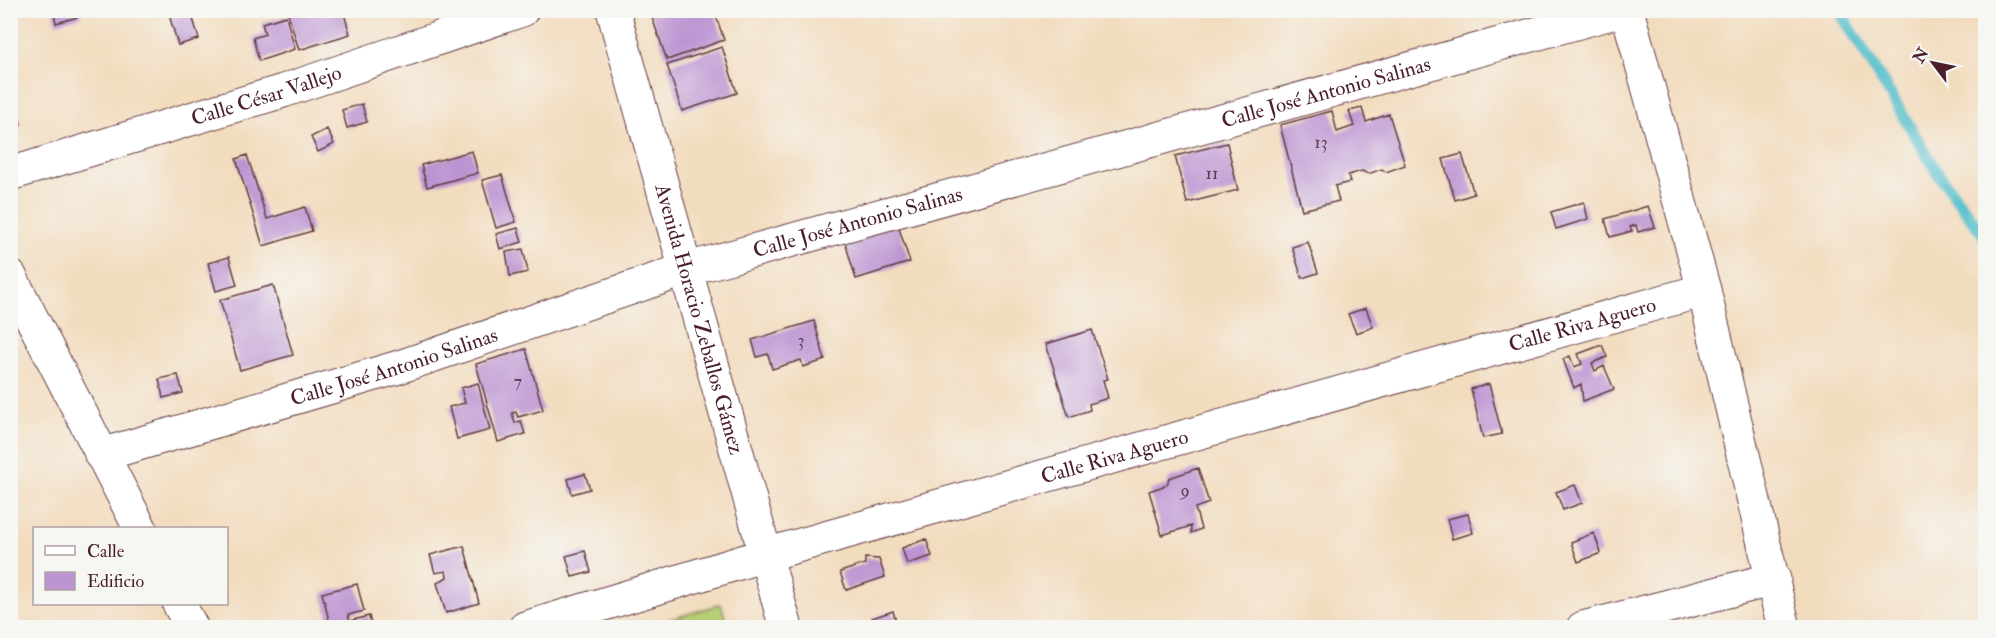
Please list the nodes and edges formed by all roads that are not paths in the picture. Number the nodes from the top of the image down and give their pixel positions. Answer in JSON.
{"nodes":[{"id":1,"x":522,"y":10,"type":"edge"},
{"id":2,"x":613,"y":10,"type":"edge"},
{"id":3,"x":1622,"y":10,"type":"edge"},
{"id":4,"x":1627,"y":10,"type":"edge"},
{"id":5,"x":10,"y":174,"type":"edge"},
{"id":6,"x":684,"y":270,"type":"junction"},
{"id":7,"x":10,"y":276,"type":"edge"},
{"id":8,"x":1704,"y":290,"type":"junction"},
{"id":9,"x":101,"y":455,"type":"junction"},
{"id":10,"x":139,"y":527,"type":"edge"},
{"id":11,"x":765,"y":555,"type":"junction"},
{"id":12,"x":1774,"y":579,"type":"junction"},
{"id":13,"x":180,"y":605,"type":"edge"},
{"id":14,"x":192,"y":627,"type":"edge"},
{"id":15,"x":525,"y":627,"type":"edge"},
{"id":16,"x":786,"y":627,"type":"edge"},
{"id":17,"x":1583,"y":627,"type":"edge"},
{"id":18,"x":1784,"y":627,"type":"edge"}],
"edges":[{"from":1,"to":5,"type":"street","name":"Calle César Vallejo"},
{"from":2,"to":6,"type":"street","name":"Avenida Horacio Zeballos Gámez"},
{"from":3,"to":6,"type":"street","name":"Calle José Antonio Salinas"},
{"from":4,"to":8,"type":"street"},
{"from":6,"to":9,"type":"street","name":"Calle José Antonio Salinas"},
{"from":6,"to":11,"type":"street","name":"Avenida Horacio Zeballos Gámez"},
{"from":7,"to":9,"type":"street"},
{"from":8,"to":11,"type":"street","name":"Calle Riva Aguero"},
{"from":8,"to":12,"type":"street"},
{"from":9,"to":10,"type":"street"},
{"from":11,"to":15,"type":"street","name":"Calle Riva Aguero"},
{"from":11,"to":16,"type":"street","name":"Avenida Horacio Zeballos Gámez"},
{"from":12,"to":17,"type":"street"},
{"from":12,"to":18,"type":"street"},
{"from":13,"to":14,"type":"street"}]}
